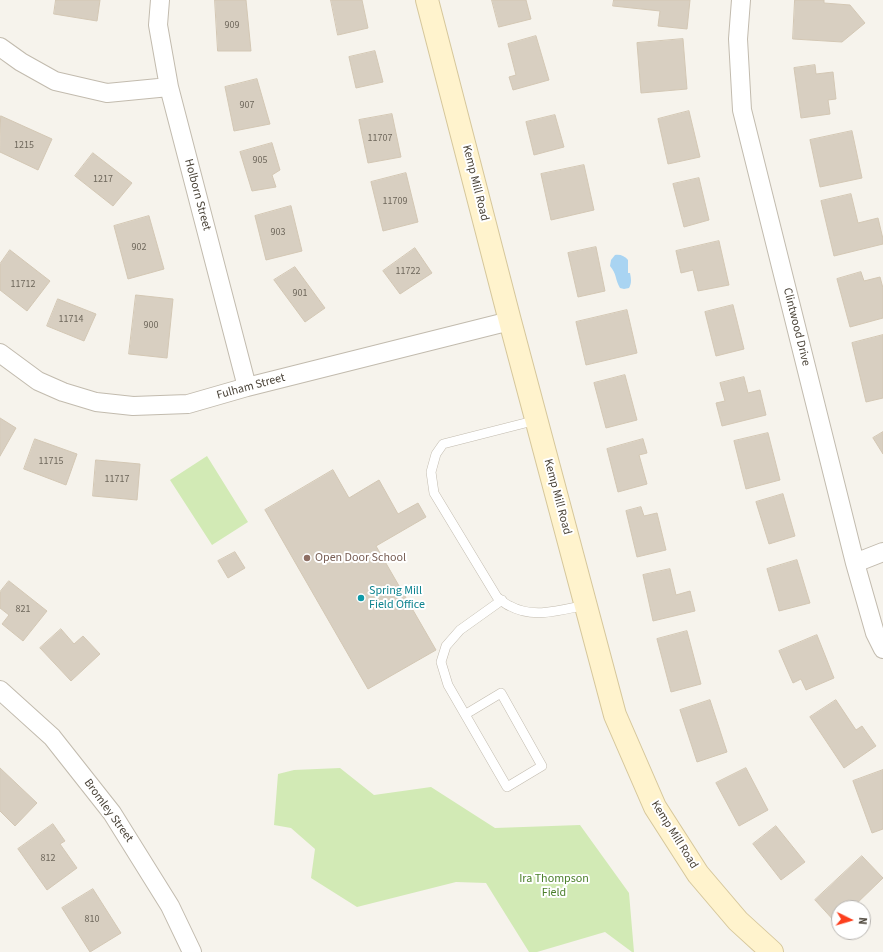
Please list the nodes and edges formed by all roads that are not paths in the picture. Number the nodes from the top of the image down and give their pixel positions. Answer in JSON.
{"nodes":[{"id":1,"x":160,"y":0,"type":"edge"},
{"id":2,"x":427,"y":0,"type":"edge"},
{"id":3,"x":741,"y":0,"type":"edge"},
{"id":4,"x":0,"y":47,"type":"edge"},
{"id":5,"x":168,"y":87,"type":"junction"},
{"id":6,"x":510,"y":321,"type":"junction"},
{"id":7,"x":0,"y":353,"type":"edge"},
{"id":8,"x":247,"y":387,"type":"junction"},
{"id":9,"x":537,"y":420,"type":"junction"},
{"id":10,"x":883,"y":552,"type":"edge"},
{"id":11,"x":855,"y":563,"type":"junction"},
{"id":12,"x":502,"y":600,"type":"junction"},
{"id":13,"x":586,"y":605,"type":"junction"},
{"id":14,"x":883,"y":649,"type":"edge"},
{"id":15,"x":0,"y":690,"type":"edge"},
{"id":16,"x":466,"y":714,"type":"junction"},
{"id":17,"x":192,"y":952,"type":"edge"},
{"id":18,"x":772,"y":952,"type":"edge"}],
"edges":[{"from":1,"to":5,"type":"street","name":"Holborn Street"},
{"from":2,"to":6,"type":"street","name":"Kemp Mill Road"},
{"from":3,"to":11,"type":"street","name":"Clintwood Drive"},
{"from":4,"to":5,"type":"street"},
{"from":5,"to":8,"type":"street","name":"Holborn Street"},
{"from":6,"to":8,"type":"street","name":"Fulham Street"},
{"from":6,"to":9,"type":"street","name":"Kemp Mill Road"},
{"from":7,"to":8,"type":"street","name":"Fulham Street"},
{"from":9,"to":12,"type":"lane"},
{"from":9,"to":13,"type":"street","name":"Kemp Mill Road"},
{"from":10,"to":11,"type":"street"},
{"from":11,"to":14,"type":"street","name":"Clintwood Drive"},
{"from":12,"to":13,"type":"lane"},
{"from":12,"to":16,"type":"lane"},
{"from":13,"to":18,"type":"street","name":"Kemp Mill Road"},
{"from":15,"to":17,"type":"street","name":"Bromley Street"},
{"from":16,"to":16,"type":"lane"}]}
